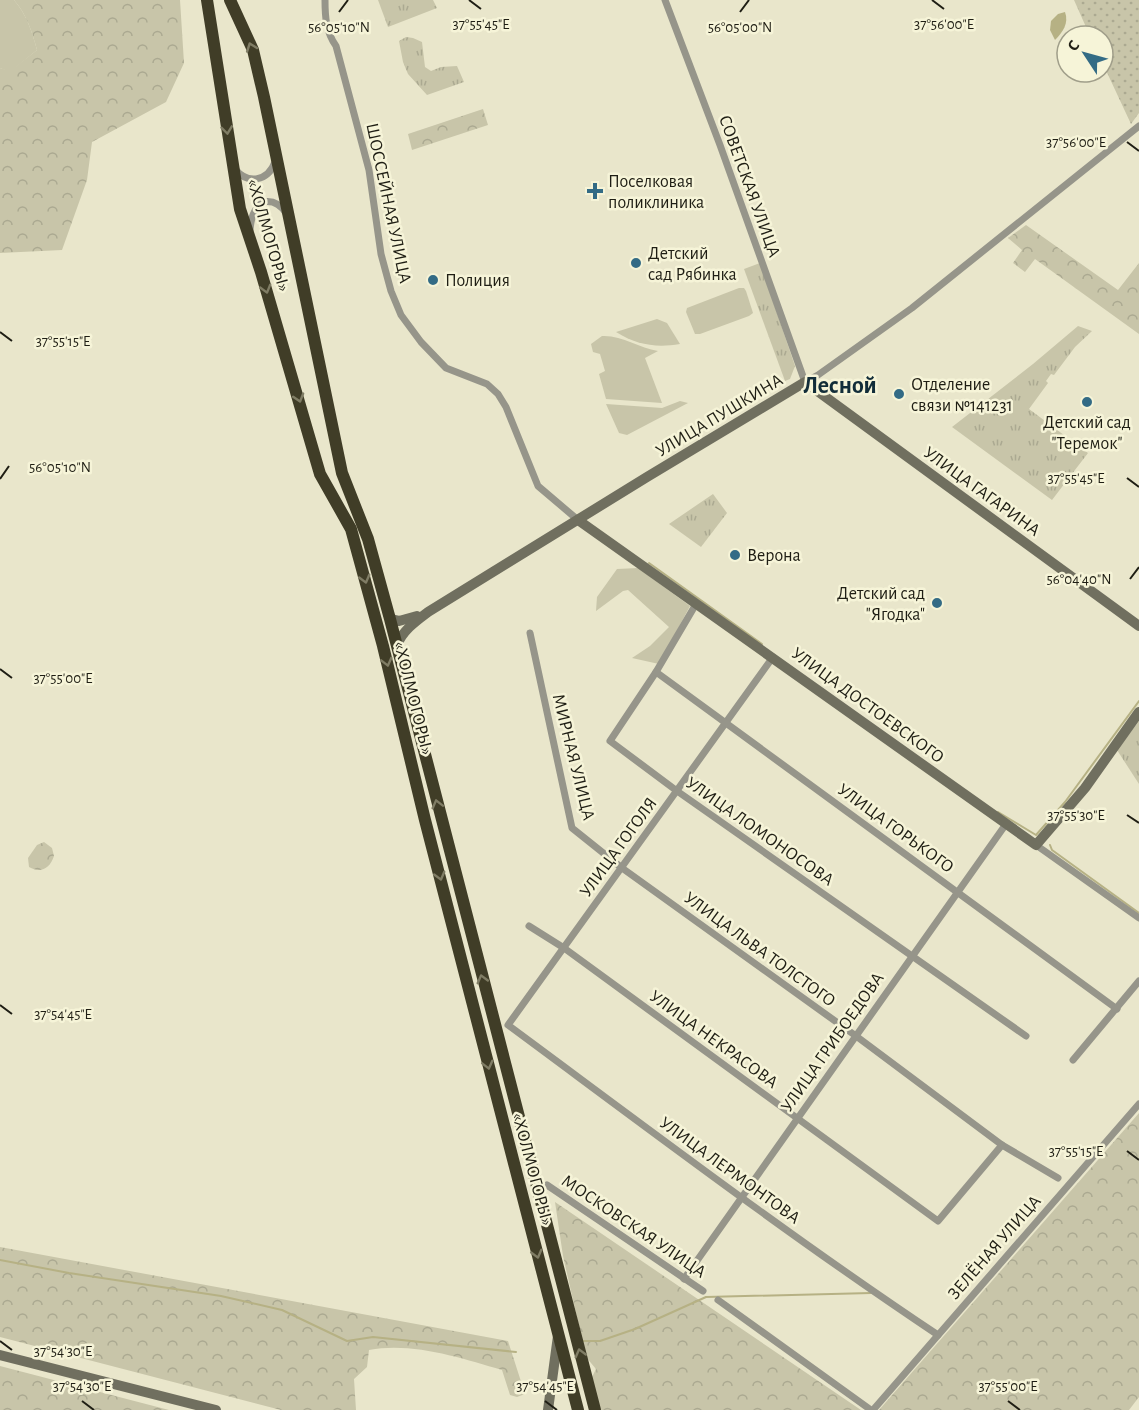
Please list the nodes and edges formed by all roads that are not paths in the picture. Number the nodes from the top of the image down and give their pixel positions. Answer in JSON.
{"nodes":[{"id":1,"x":207,"y":0,"type":"edge"},
{"id":2,"x":230,"y":0,"type":"edge"},
{"id":3,"x":325,"y":0,"type":"edge"},
{"id":4,"x":665,"y":0,"type":"edge"},
{"id":5,"x":1139,"y":126,"type":"edge"},
{"id":6,"x":275,"y":152,"type":"junction"},
{"id":7,"x":231,"y":162,"type":"junction"},
{"id":8,"x":291,"y":224,"type":"junction"},
{"id":9,"x":250,"y":237,"type":"junction"},
{"id":10,"x":805,"y":382,"type":"junction"},
{"id":11,"x":578,"y":520,"type":"junction"},
{"id":12,"x":696,"y":604,"type":"junction"},
{"id":13,"x":428,"y":612,"type":"junction"},
{"id":14,"x":390,"y":619,"type":"junction"},
{"id":15,"x":1139,"y":626,"type":"edge"},
{"id":16,"x":530,"y":633,"type":"dead end"},
{"id":17,"x":397,"y":645,"type":"junction"},
{"id":18,"x":773,"y":657,"type":"junction"},
{"id":19,"x":656,"y":672,"type":"junction"},
{"id":20,"x":1139,"y":712,"type":"edge"},
{"id":21,"x":726,"y":723,"type":"junction"},
{"id":22,"x":677,"y":791,"type":"junction"},
{"id":23,"x":1006,"y":824,"type":"junction"},
{"id":24,"x":1036,"y":845,"type":"junction"},
{"id":25,"x":622,"y":868,"type":"junction"},
{"id":26,"x":958,"y":892,"type":"junction"},
{"id":27,"x":1139,"y":918,"type":"edge"},
{"id":28,"x":530,"y":926,"type":"dead end"},
{"id":29,"x":564,"y":948,"type":"junction"},
{"id":30,"x":912,"y":956,"type":"junction"},
{"id":31,"x":1139,"y":981,"type":"edge"},
{"id":32,"x":1117,"y":1009,"type":"junction"},
{"id":33,"x":508,"y":1025,"type":"joint"},
{"id":34,"x":856,"y":1036,"type":"junction"},
{"id":35,"x":1026,"y":1036,"type":"dead end"},
{"id":36,"x":1073,"y":1060,"type":"dead end"},
{"id":37,"x":1139,"y":1104,"type":"edge"},
{"id":38,"x":797,"y":1118,"type":"junction"},
{"id":39,"x":1002,"y":1145,"type":"junction"},
{"id":40,"x":1058,"y":1178,"type":"dead end"},
{"id":41,"x":547,"y":1185,"type":"dead end"},
{"id":42,"x":742,"y":1198,"type":"junction"},
{"id":43,"x":684,"y":1279,"type":"junction"},
{"id":44,"x":704,"y":1292,"type":"dead end"},
{"id":45,"x":718,"y":1300,"type":"dead end"},
{"id":46,"x":558,"y":1335,"type":"junction"},
{"id":47,"x":938,"y":1335,"type":"junction"},
{"id":48,"x":0,"y":1355,"type":"edge"},
{"id":49,"x":216,"y":1410,"type":"edge"},
{"id":50,"x":548,"y":1410,"type":"edge"},
{"id":51,"x":578,"y":1410,"type":"edge"},
{"id":52,"x":595,"y":1410,"type":"edge"},
{"id":53,"x":872,"y":1410,"type":"edge"}],
"edges":[{"from":1,"to":7,"type":"highway","name":"«ХОЛМОГОРЫ»","one_way":true},
{"from":6,"to":2,"type":"highway","name":"«ХОЛМОГОРЫ»","one_way":true},
{"from":3,"to":11,"type":"street","name":"ШОССЕЙНАЯ УЛИЦА"},
{"from":4,"to":10,"type":"street","name":"СОВЕТСКАЯ УЛИЦА"},
{"from":5,"to":10,"type":"street","name":"УЛИЦА ПУШКИНА"},
{"from":6,"to":7,"type":"street"},
{"from":6,"to":8,"type":"highway","name":"«ХОЛМОГОРЫ»"},
{"from":7,"to":9,"type":"highway","name":"«ХОЛМОГОРЫ»"},
{"from":8,"to":9,"type":"street"},
{"from":8,"to":14,"type":"highway","name":"«ХОЛМОГОРЫ»"},
{"from":9,"to":46,"type":"highway","name":"«ХОЛМОГОРЫ»","one_way":true},
{"from":10,"to":11,"type":"street","name":"УЛИЦА ПУШКИНА"},
{"from":10,"to":15,"type":"street","name":"УЛИЦА ГАГАРИНА"},
{"from":11,"to":12,"type":"street","name":"УЛИЦА ДОСТОЕВСКОГО"},
{"from":11,"to":13,"type":"street","name":"УЛИЦА ПУШКИНА"},
{"from":12,"to":18,"type":"street","name":"УЛИЦА ДОСТОЕВСКОГО"},
{"from":12,"to":19,"type":"street","name":"УЛИЦА ЛОМОНОСОВА"},
{"from":13,"to":14,"type":"street"},
{"from":13,"to":17,"type":"street"},
{"from":14,"to":17,"type":"highway","name":"«ХОЛМОГОРЫ»"},
{"from":16,"to":25,"type":"street","name":"МИРНАЯ УЛИЦА"},
{"from":52,"to":17,"type":"highway","name":"«ХОЛМОГОРЫ»","one_way":true},
{"from":18,"to":21,"type":"street","name":"УЛИЦА ГОГОЛЯ"},
{"from":18,"to":23,"type":"street","name":"УЛИЦА ДОСТОЕВСКОГО"},
{"from":19,"to":21,"type":"street","name":"УЛИЦА ГОРЬКОГО"},
{"from":19,"to":22,"type":"street","name":"УЛИЦА ЛОМОНОСОВА"},
{"from":20,"to":24,"type":"street"},
{"from":21,"to":22,"type":"street","name":"УЛИЦА ГОГОЛЯ"},
{"from":21,"to":26,"type":"street","name":"УЛИЦА ГОРЬКОГО"},
{"from":22,"to":25,"type":"street","name":"УЛИЦА ГОГОЛЯ"},
{"from":22,"to":30,"type":"street","name":"УЛИЦА ЛОМОНОСОВА"},
{"from":23,"to":24,"type":"street","name":"УЛИЦА ДОСТОЕВСКОГО"},
{"from":23,"to":26,"type":"street","name":"УЛИЦА ГРИБОЕДОВА"},
{"from":24,"to":27,"type":"street","name":"УЛИЦА ДОСТОЕВСКОГО"},
{"from":25,"to":29,"type":"street","name":"УЛИЦА ГОГОЛЯ"},
{"from":25,"to":34,"type":"street","name":"УЛИЦА ЛЬВА ТОЛСТОГО"},
{"from":26,"to":30,"type":"street","name":"УЛИЦА ГРИБОЕДОВА"},
{"from":26,"to":32,"type":"street","name":"УЛИЦА ГОРЬКОГО"},
{"from":28,"to":29,"type":"street","name":"УЛИЦА НЕКРАСОВА"},
{"from":29,"to":33,"type":"street","name":"УЛИЦА ГОГОЛЯ"},
{"from":29,"to":38,"type":"street","name":"УЛИЦА НЕКРАСОВА"},
{"from":30,"to":34,"type":"street","name":"УЛИЦА ГРИБОЕДОВА"},
{"from":30,"to":35,"type":"street","name":"УЛИЦА ЛОМОНОСОВА"},
{"from":31,"to":32,"type":"street"},
{"from":32,"to":36,"type":"street"},
{"from":33,"to":42,"type":"street","name":"УЛИЦА ЛЕРМОНТОВА"},
{"from":34,"to":38,"type":"street","name":"УЛИЦА ГРИБОЕДОВА"},
{"from":34,"to":39,"type":"street","name":"УЛИЦА ЛЬВА ТОЛСТОГО"},
{"from":37,"to":47,"type":"street","name":"ЗЕЛЁНАЯ УЛИЦА"},
{"from":38,"to":39,"type":"street","name":"УЛИЦА НЕКРАСОВА"},
{"from":38,"to":42,"type":"street","name":"УЛИЦА ГРИБОЕДОВА"},
{"from":39,"to":40,"type":"street","name":"УЛИЦА ЛЬВА ТОЛСТОГО"},
{"from":41,"to":43,"type":"street","name":"МОСКОВСКАЯ УЛИЦА"},
{"from":42,"to":43,"type":"street","name":"УЛИЦА ГРИБОЕДОВА"},
{"from":42,"to":47,"type":"street","name":"УЛИЦА ЛЕРМОНТОВА"},
{"from":43,"to":44,"type":"street","name":"МОСКОВСКАЯ УЛИЦА"},
{"from":45,"to":53,"type":"street","name":"МОСКОВСКАЯ УЛИЦА"},
{"from":46,"to":50,"type":"street"},
{"from":46,"to":51,"type":"highway","name":"«ХОЛМОГОРЫ»"},
{"from":47,"to":53,"type":"street","name":"ЗЕЛЁНАЯ УЛИЦА"},
{"from":48,"to":49,"type":"street"}]}
